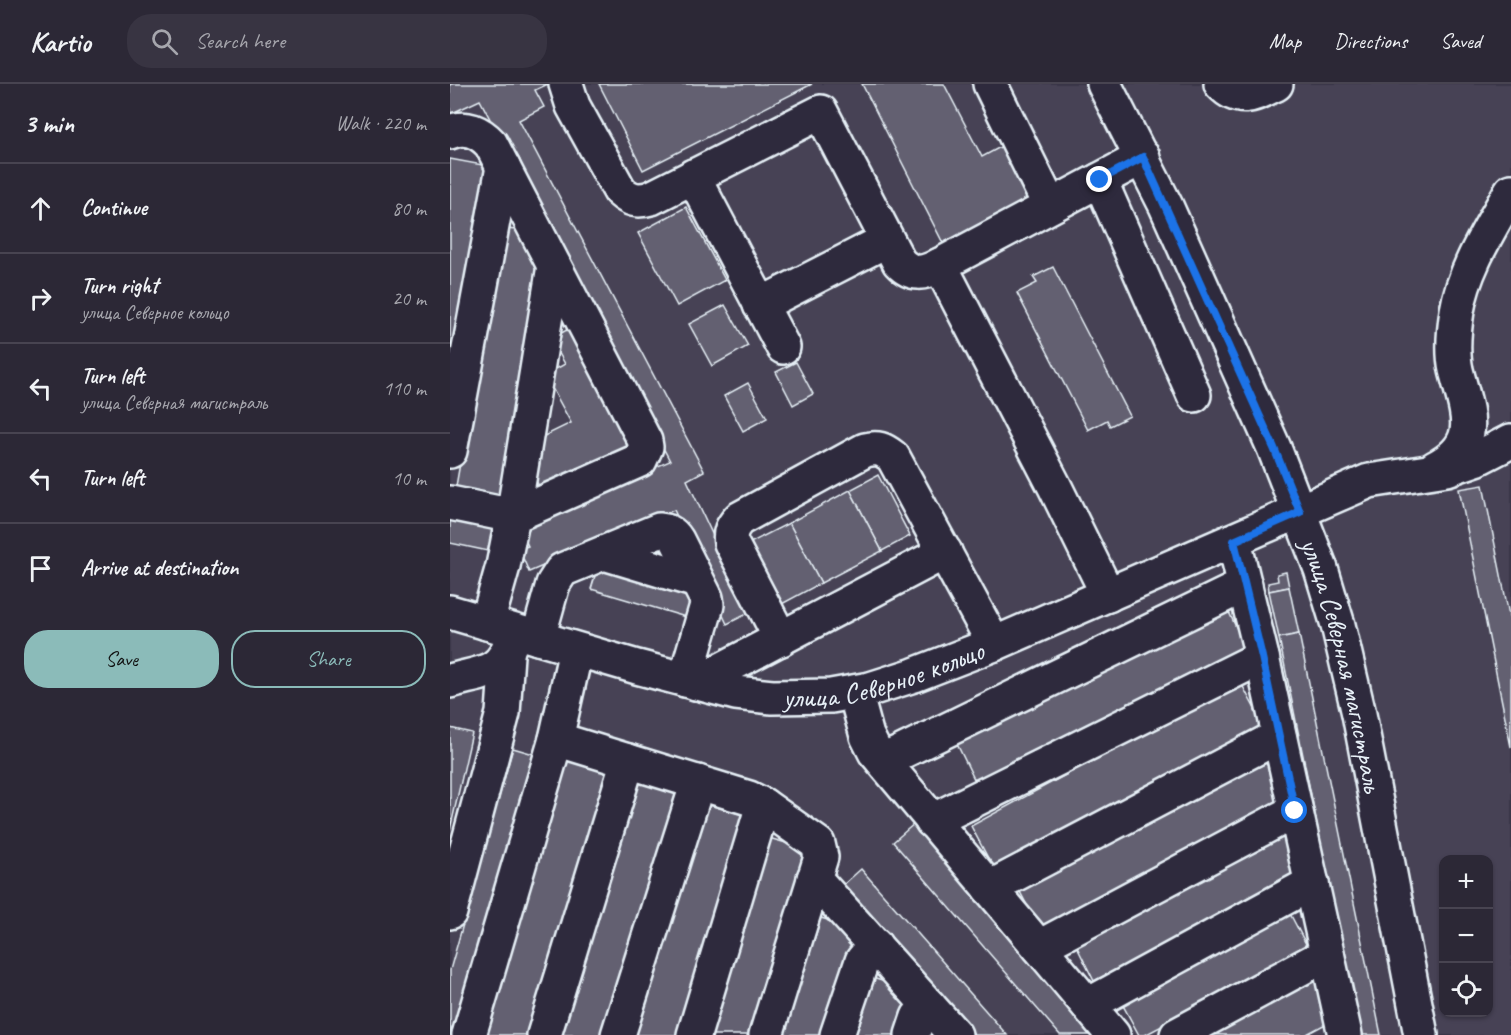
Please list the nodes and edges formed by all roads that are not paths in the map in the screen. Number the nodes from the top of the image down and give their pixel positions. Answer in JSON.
{"nodes":[{"id":1,"x":567,"y":84,"type":"edge"},
{"id":2,"x":990,"y":84,"type":"edge"},
{"id":3,"x":1104,"y":84,"type":"edge"},
{"id":4,"x":1221,"y":84,"type":"edge"},
{"id":5,"x":1276,"y":84,"type":"edge"},
{"id":6,"x":450,"y":132,"type":"edge"},
{"id":7,"x":1143,"y":157,"type":"junction"},
{"id":8,"x":503,"y":167,"type":"junction"},
{"id":9,"x":693,"y":176,"type":"junction"},
{"id":10,"x":1100,"y":180,"type":"junction"},
{"id":11,"x":1511,"y":191,"type":"edge"},
{"id":12,"x":1050,"y":206,"type":"junction"},
{"id":13,"x":494,"y":213,"type":"junction"},
{"id":14,"x":530,"y":220,"type":"junction"},
{"id":15,"x":887,"y":240,"type":"junction"},
{"id":16,"x":940,"y":265,"type":"junction"},
{"id":17,"x":554,"y":266,"type":"junction"},
{"id":18,"x":760,"y":305,"type":"junction"},
{"id":19,"x":577,"y":309,"type":"junction"},
{"id":20,"x":544,"y":328,"type":"junction"},
{"id":21,"x":783,"y":347,"type":"dead end"},
{"id":22,"x":1194,"y":395,"type":"dead end"},
{"id":23,"x":1511,"y":441,"type":"edge"},
{"id":24,"x":450,"y":451,"type":"edge"},
{"id":25,"x":1425,"y":473,"type":"junction"},
{"id":26,"x":450,"y":503,"type":"edge"},
{"id":27,"x":1300,"y":512,"type":"junction"},
{"id":28,"x":513,"y":516,"type":"junction"},
{"id":29,"x":1234,"y":541,"type":"junction"},
{"id":30,"x":945,"y":552,"type":"junction"},
{"id":31,"x":1245,"y":585,"type":"junction"},
{"id":32,"x":1108,"y":595,"type":"junction"},
{"id":33,"x":450,"y":612,"type":"edge"},
{"id":34,"x":511,"y":637,"type":"junction"},
{"id":35,"x":781,"y":639,"type":"junction"},
{"id":36,"x":994,"y":644,"type":"junction"},
{"id":37,"x":576,"y":650,"type":"junction"},
{"id":38,"x":1262,"y":657,"type":"junction"},
{"id":39,"x":450,"y":681,"type":"edge"},
{"id":40,"x":691,"y":682,"type":"junction"},
{"id":41,"x":855,"y":692,"type":"junction"},
{"id":42,"x":1279,"y":736,"type":"junction"},
{"id":43,"x":556,"y":739,"type":"junction"},
{"id":44,"x":628,"y":761,"type":"junction"},
{"id":45,"x":882,"y":761,"type":"junction"},
{"id":46,"x":698,"y":782,"type":"junction"},
{"id":47,"x":763,"y":805,"type":"junction"},
{"id":48,"x":1295,"y":811,"type":"junction"},
{"id":49,"x":932,"y":821,"type":"junction"},
{"id":50,"x":814,"y":878,"type":"junction"},
{"id":51,"x":1312,"y":884,"type":"junction"},
{"id":52,"x":989,"y":888,"type":"junction"},
{"id":53,"x":450,"y":912,"type":"edge"},
{"id":54,"x":874,"y":945,"type":"junction"},
{"id":55,"x":1039,"y":947,"type":"junction"},
{"id":56,"x":1327,"y":954,"type":"junction"},
{"id":57,"x":1088,"y":1005,"type":"junction"},
{"id":58,"x":929,"y":1006,"type":"junction"},
{"id":59,"x":1341,"y":1033,"type":"edge"},
{"id":60,"x":469,"y":1035,"type":"edge"},
{"id":61,"x":544,"y":1035,"type":"edge"},
{"id":62,"x":618,"y":1035,"type":"edge"},
{"id":63,"x":694,"y":1035,"type":"edge"},
{"id":64,"x":766,"y":1035,"type":"edge"},
{"id":65,"x":837,"y":1035,"type":"edge"},
{"id":66,"x":912,"y":1035,"type":"edge"},
{"id":67,"x":955,"y":1035,"type":"edge"},
{"id":68,"x":1113,"y":1035,"type":"edge"},
{"id":69,"x":1177,"y":1035,"type":"edge"},
{"id":70,"x":1421,"y":1035,"type":"edge"}],
"edges":[{"from":1,"to":9,"type":"street"},
{"from":2,"to":12,"type":"street"},
{"from":3,"to":7,"type":"street","name":"улица Северная магистраль"},
{"from":4,"to":5,"type":"street"},
{"from":6,"to":8,"type":"street"},
{"from":7,"to":10,"type":"street"},
{"from":7,"to":27,"type":"street","name":"улица Северная магистраль"},
{"from":8,"to":13,"type":"street"},
{"from":8,"to":14,"type":"street"},
{"from":9,"to":15,"type":"street"},
{"from":9,"to":18,"type":"street"},
{"from":10,"to":12,"type":"street"},
{"from":10,"to":22,"type":"street"},
{"from":11,"to":25,"type":"street"},
{"from":12,"to":16,"type":"street"},
{"from":13,"to":14,"type":"street"},
{"from":13,"to":24,"type":"street"},
{"from":14,"to":17,"type":"street"},
{"from":15,"to":16,"type":"street"},
{"from":15,"to":18,"type":"street"},
{"from":16,"to":32,"type":"street"},
{"from":17,"to":19,"type":"street"},
{"from":17,"to":20,"type":"street"},
{"from":18,"to":21,"type":"street"},
{"from":19,"to":20,"type":"street"},
{"from":19,"to":28,"type":"street"},
{"from":20,"to":28,"type":"street"},
{"from":23,"to":25,"type":"street","name":"улица Северное кольцо"},
{"from":25,"to":27,"type":"street","name":"улица Северное кольцо"},
{"from":26,"to":28,"type":"street"},
{"from":27,"to":29,"type":"street","name":"улица Северное кольцо"},
{"from":27,"to":70,"type":"street","name":"улица Северная магистраль"},
{"from":28,"to":34,"type":"street"},
{"from":29,"to":31,"type":"street"},
{"from":29,"to":32,"type":"street","name":"улица Северное кольцо"},
{"from":30,"to":35,"type":"street"},
{"from":30,"to":35,"type":"street"},
{"from":30,"to":36,"type":"street"},
{"from":31,"to":38,"type":"street"},
{"from":31,"to":45,"type":"street"},
{"from":32,"to":36,"type":"street","name":"улица Северное кольцо"},
{"from":33,"to":34,"type":"street","name":"улица Северное кольцо"},
{"from":34,"to":37,"type":"street","name":"улица Северное кольцо"},
{"from":34,"to":39,"type":"street"},
{"from":34,"to":40,"type":"street"},
{"from":34,"to":53,"type":"street"},
{"from":35,"to":40,"type":"street"},
{"from":36,"to":41,"type":"street","name":"улица Северное кольцо"},
{"from":37,"to":40,"type":"street","name":"улица Северное кольцо"},
{"from":37,"to":43,"type":"street"},
{"from":38,"to":42,"type":"street"},
{"from":38,"to":49,"type":"street"},
{"from":40,"to":41,"type":"street","name":"улица Северное кольцо"},
{"from":41,"to":45,"type":"street"},
{"from":42,"to":48,"type":"street"},
{"from":42,"to":52,"type":"street"},
{"from":43,"to":44,"type":"street"},
{"from":43,"to":60,"type":"street"},
{"from":44,"to":46,"type":"street"},
{"from":44,"to":61,"type":"street"},
{"from":45,"to":49,"type":"street"},
{"from":46,"to":47,"type":"street"},
{"from":46,"to":62,"type":"street"},
{"from":47,"to":50,"type":"street"},
{"from":47,"to":63,"type":"street"},
{"from":48,"to":51,"type":"street"},
{"from":48,"to":55,"type":"street"},
{"from":49,"to":52,"type":"street"},
{"from":50,"to":54,"type":"street"},
{"from":50,"to":64,"type":"street"},
{"from":51,"to":56,"type":"street"},
{"from":51,"to":57,"type":"street"},
{"from":52,"to":55,"type":"street"},
{"from":54,"to":58,"type":"street"},
{"from":54,"to":65,"type":"street"},
{"from":55,"to":57,"type":"street"},
{"from":56,"to":59,"type":"street"},
{"from":56,"to":69,"type":"street"},
{"from":57,"to":68,"type":"street"},
{"from":58,"to":66,"type":"street"},
{"from":58,"to":67,"type":"street"}]}
